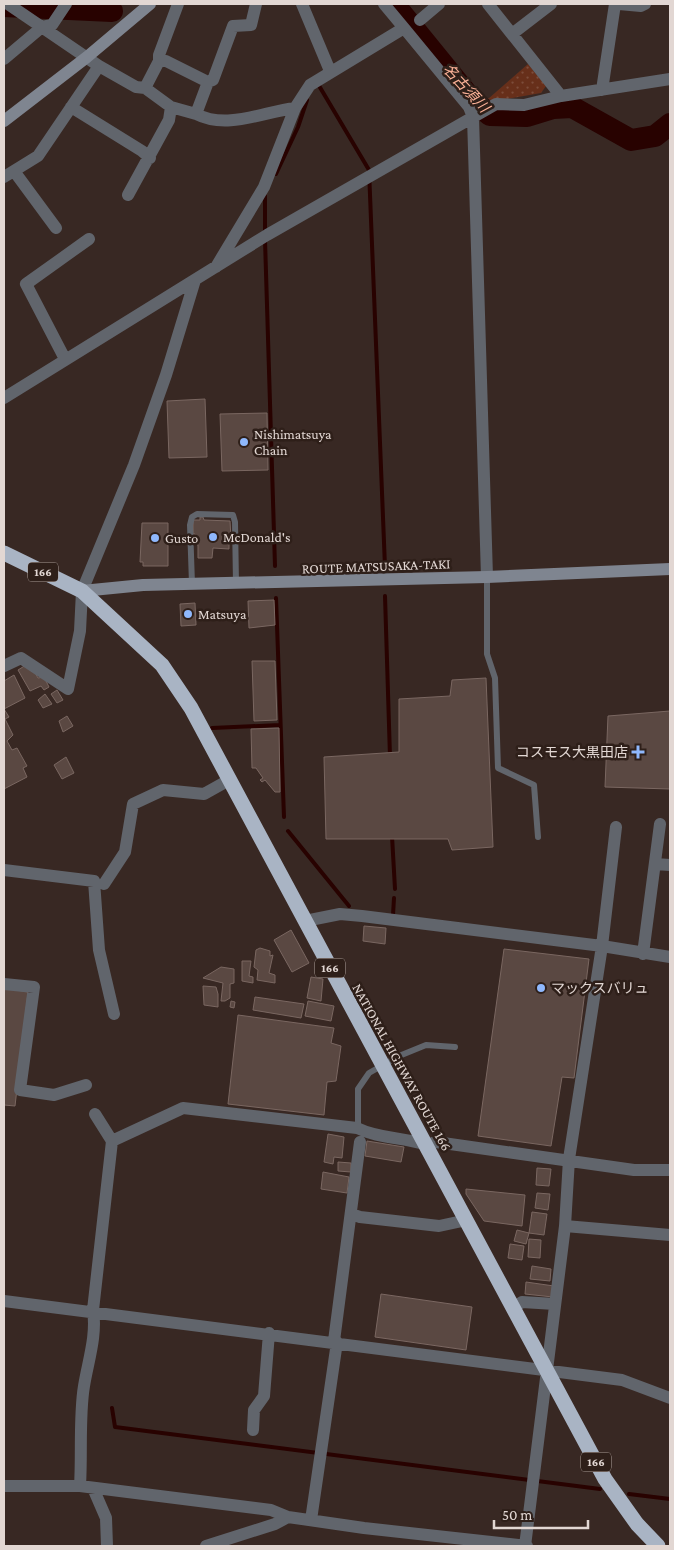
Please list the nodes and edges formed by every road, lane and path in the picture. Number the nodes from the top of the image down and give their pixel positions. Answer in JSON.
{"nodes":[{"id":1,"x":8,"y":4,"type":"edge"},
{"id":2,"x":66,"y":4,"type":"edge"},
{"id":3,"x":150,"y":4,"type":"edge"},
{"id":4,"x":178,"y":4,"type":"edge"},
{"id":5,"x":256,"y":4,"type":"edge"},
{"id":6,"x":302,"y":4,"type":"edge"},
{"id":7,"x":384,"y":4,"type":"edge"},
{"id":8,"x":439,"y":4,"type":"edge"},
{"id":9,"x":488,"y":4,"type":"edge"},
{"id":10,"x":550,"y":4,"type":"edge"},
{"id":11,"x":615,"y":4,"type":"edge"},
{"id":12,"x":619,"y":4,"type":"edge"},
{"id":13,"x":644,"y":4,"type":"edge"},
{"id":14,"x":420,"y":20,"type":"dead end"},
{"id":15,"x":42,"y":28,"type":"junction"},
{"id":16,"x":404,"y":28,"type":"junction"},
{"id":17,"x":512,"y":34,"type":"junction"},
{"id":18,"x":86,"y":57,"type":"junction"},
{"id":19,"x":4,"y":59,"type":"edge"},
{"id":20,"x":159,"y":61,"type":"junction"},
{"id":21,"x":99,"y":66,"type":"junction"},
{"id":22,"x":333,"y":70,"type":"junction"},
{"id":23,"x":670,"y":79,"type":"edge"},
{"id":24,"x":208,"y":82,"type":"junction"},
{"id":25,"x":145,"y":88,"type":"junction"},
{"id":26,"x":602,"y":90,"type":"junction"},
{"id":27,"x":561,"y":96,"type":"junction"},
{"id":28,"x":171,"y":106,"type":"junction"},
{"id":29,"x":72,"y":107,"type":"junction"},
{"id":30,"x":295,"y":108,"type":"junction"},
{"id":31,"x":196,"y":114,"type":"junction"},
{"id":32,"x":474,"y":117,"type":"junction"},
{"id":33,"x":4,"y":121,"type":"edge"},
{"id":34,"x":150,"y":158,"type":"junction"},
{"id":35,"x":9,"y":174,"type":"edge"},
{"id":36,"x":128,"y":195,"type":"dead end"},
{"id":37,"x":56,"y":228,"type":"dead end"},
{"id":38,"x":90,"y":239,"type":"dead end"},
{"id":39,"x":216,"y":267,"type":"junction"},
{"id":40,"x":195,"y":280,"type":"junction"},
{"id":41,"x":65,"y":359,"type":"junction"},
{"id":42,"x":4,"y":398,"type":"edge"},
{"id":43,"x":4,"y":552,"type":"edge"},
{"id":44,"x":670,"y":569,"type":"edge"},
{"id":45,"x":488,"y":578,"type":"junction"},
{"id":46,"x":192,"y":584,"type":"junction"},
{"id":47,"x":236,"y":584,"type":"junction"},
{"id":48,"x":82,"y":591,"type":"junction"},
{"id":49,"x":4,"y":666,"type":"edge"},
{"id":50,"x":229,"y":780,"type":"junction"},
{"id":51,"x":660,"y":824,"type":"dead end"},
{"id":52,"x":616,"y":827,"type":"dead end"},
{"id":53,"x":538,"y":837,"type":"dead end"},
{"id":54,"x":654,"y":864,"type":"junction"},
{"id":55,"x":670,"y":865,"type":"edge"},
{"id":56,"x":4,"y":870,"type":"edge"},
{"id":57,"x":104,"y":884,"type":"dead end"},
{"id":58,"x":304,"y":921,"type":"junction"},
{"id":59,"x":602,"y":946,"type":"junction"},
{"id":60,"x":643,"y":954,"type":"junction"},
{"id":61,"x":670,"y":957,"type":"edge"},
{"id":62,"x":4,"y":984,"type":"edge"},
{"id":63,"x":114,"y":1014,"type":"dead end"},
{"id":64,"x":455,"y":1047,"type":"dead end"},
{"id":65,"x":382,"y":1066,"type":"junction"},
{"id":66,"x":86,"y":1085,"type":"dead end"},
{"id":67,"x":95,"y":1114,"type":"dead end"},
{"id":68,"x":358,"y":1128,"type":"junction"},
{"id":69,"x":112,"y":1141,"type":"junction"},
{"id":70,"x":360,"y":1142,"type":"joint"},
{"id":71,"x":427,"y":1145,"type":"junction"},
{"id":72,"x":569,"y":1160,"type":"junction"},
{"id":73,"x":670,"y":1170,"type":"edge"},
{"id":74,"x":351,"y":1214,"type":"junction"},
{"id":75,"x":467,"y":1220,"type":"junction"},
{"id":76,"x":565,"y":1226,"type":"junction"},
{"id":77,"x":670,"y":1235,"type":"edge"},
{"id":78,"x":4,"y":1301,"type":"edge"},
{"id":79,"x":555,"y":1304,"type":"junction"},
{"id":80,"x":513,"y":1308,"type":"junction"},
{"id":81,"x":93,"y":1310,"type":"junction"},
{"id":82,"x":269,"y":1333,"type":"junction"},
{"id":83,"x":336,"y":1342,"type":"junction"},
{"id":84,"x":546,"y":1369,"type":"junction"},
{"id":85,"x":670,"y":1398,"type":"edge"},
{"id":86,"x":253,"y":1430,"type":"dead end"},
{"id":87,"x":4,"y":1486,"type":"edge"},
{"id":88,"x":80,"y":1486,"type":"junction"},
{"id":89,"x":93,"y":1488,"type":"junction"},
{"id":90,"x":288,"y":1517,"type":"junction"},
{"id":91,"x":311,"y":1520,"type":"junction"},
{"id":92,"x":107,"y":1546,"type":"edge"},
{"id":93,"x":206,"y":1546,"type":"edge"},
{"id":94,"x":526,"y":1546,"type":"edge"},
{"id":95,"x":658,"y":1546,"type":"edge"}],
"edges":[{"from":1,"to":15,"type":"street"},
{"from":2,"to":15,"type":"street"},
{"from":3,"to":18,"type":"main road"},
{"from":4,"to":20,"type":"street"},
{"from":5,"to":24,"type":"street"},
{"from":6,"to":22,"type":"street"},
{"from":7,"to":16,"type":"street"},
{"from":8,"to":14,"type":"street"},
{"from":9,"to":17,"type":"street"},
{"from":10,"to":17,"type":"street"},
{"from":11,"to":26,"type":"street"},
{"from":12,"to":13,"type":"street"},
{"from":15,"to":18,"type":"street"},
{"from":15,"to":19,"type":"street"},
{"from":16,"to":22,"type":"street"},
{"from":16,"to":32,"type":"street"},
{"from":17,"to":27,"type":"street"},
{"from":18,"to":21,"type":"street"},
{"from":18,"to":33,"type":"main road"},
{"from":20,"to":24,"type":"street"},
{"from":20,"to":25,"type":"street"},
{"from":21,"to":25,"type":"street"},
{"from":21,"to":29,"type":"street"},
{"from":22,"to":30,"type":"street"},
{"from":23,"to":26,"type":"street"},
{"from":24,"to":31,"type":"street"},
{"from":25,"to":28,"type":"street"},
{"from":26,"to":27,"type":"street"},
{"from":27,"to":32,"type":"street"},
{"from":28,"to":31,"type":"street"},
{"from":28,"to":34,"type":"street"},
{"from":29,"to":34,"type":"street"},
{"from":29,"to":35,"type":"street"},
{"from":30,"to":31,"type":"street"},
{"from":30,"to":39,"type":"street"},
{"from":32,"to":39,"type":"street"},
{"from":32,"to":45,"type":"street"},
{"from":34,"to":36,"type":"street"},
{"from":35,"to":37,"type":"street"},
{"from":38,"to":41,"type":"street"},
{"from":39,"to":40,"type":"street"},
{"from":40,"to":41,"type":"street"},
{"from":40,"to":48,"type":"street"},
{"from":41,"to":42,"type":"street"},
{"from":43,"to":48,"type":"highway","name":"NATIONAL HIGHWAY ROUTE 166","number":"166"},
{"from":44,"to":45,"type":"main road","name":"ROUTE MATSUSAKA-TAKI"},
{"from":45,"to":47,"type":"main road","name":"ROUTE MATSUSAKA-TAKI"},
{"from":45,"to":53,"type":"lane"},
{"from":46,"to":47,"type":"main road","name":"ROUTE MATSUSAKA-TAKI"},
{"from":46,"to":47,"type":"lane"},
{"from":46,"to":48,"type":"main road","name":"ROUTE MATSUSAKA-TAKI"},
{"from":48,"to":49,"type":"street"},
{"from":48,"to":50,"type":"highway","name":"NATIONAL HIGHWAY ROUTE 166","number":"166"},
{"from":50,"to":57,"type":"street"},
{"from":50,"to":58,"type":"highway","name":"NATIONAL HIGHWAY ROUTE 166","number":"166"},
{"from":51,"to":54,"type":"street"},
{"from":52,"to":59,"type":"street"},
{"from":54,"to":55,"type":"street"},
{"from":54,"to":60,"type":"street"},
{"from":56,"to":63,"type":"street"},
{"from":58,"to":59,"type":"street"},
{"from":58,"to":65,"type":"highway","name":"NATIONAL HIGHWAY ROUTE 166","number":"166"},
{"from":59,"to":60,"type":"street"},
{"from":59,"to":72,"type":"street"},
{"from":60,"to":61,"type":"street"},
{"from":62,"to":66,"type":"street"},
{"from":64,"to":65,"type":"lane"},
{"from":65,"to":68,"type":"lane"},
{"from":65,"to":71,"type":"highway","name":"NATIONAL HIGHWAY ROUTE 166","number":"166"},
{"from":67,"to":69,"type":"street"},
{"from":68,"to":69,"type":"street"},
{"from":68,"to":70,"type":"lane"},
{"from":68,"to":71,"type":"street"},
{"from":69,"to":81,"type":"street"},
{"from":70,"to":74,"type":"street"},
{"from":71,"to":72,"type":"street"},
{"from":71,"to":75,"type":"highway","name":"NATIONAL HIGHWAY ROUTE 166","number":"166"},
{"from":72,"to":73,"type":"street"},
{"from":72,"to":76,"type":"street"},
{"from":74,"to":75,"type":"street"},
{"from":74,"to":83,"type":"street"},
{"from":75,"to":80,"type":"highway","name":"NATIONAL HIGHWAY ROUTE 166","number":"166"},
{"from":76,"to":77,"type":"street"},
{"from":76,"to":79,"type":"street"},
{"from":78,"to":81,"type":"street"},
{"from":79,"to":80,"type":"street"},
{"from":79,"to":84,"type":"street"},
{"from":80,"to":84,"type":"highway","name":"NATIONAL HIGHWAY ROUTE 166","number":"166"},
{"from":81,"to":82,"type":"street"},
{"from":81,"to":88,"type":"street"},
{"from":82,"to":83,"type":"street"},
{"from":82,"to":86,"type":"street"},
{"from":83,"to":84,"type":"street"},
{"from":83,"to":91,"type":"street"},
{"from":84,"to":85,"type":"street"},
{"from":84,"to":94,"type":"street"},
{"from":84,"to":95,"type":"highway","name":"NATIONAL HIGHWAY ROUTE 166","number":"166"},
{"from":87,"to":88,"type":"street"},
{"from":88,"to":89,"type":"street"},
{"from":89,"to":90,"type":"street"},
{"from":89,"to":92,"type":"street"},
{"from":90,"to":91,"type":"street"},
{"from":90,"to":93,"type":"street"},
{"from":91,"to":94,"type":"street"}]}
